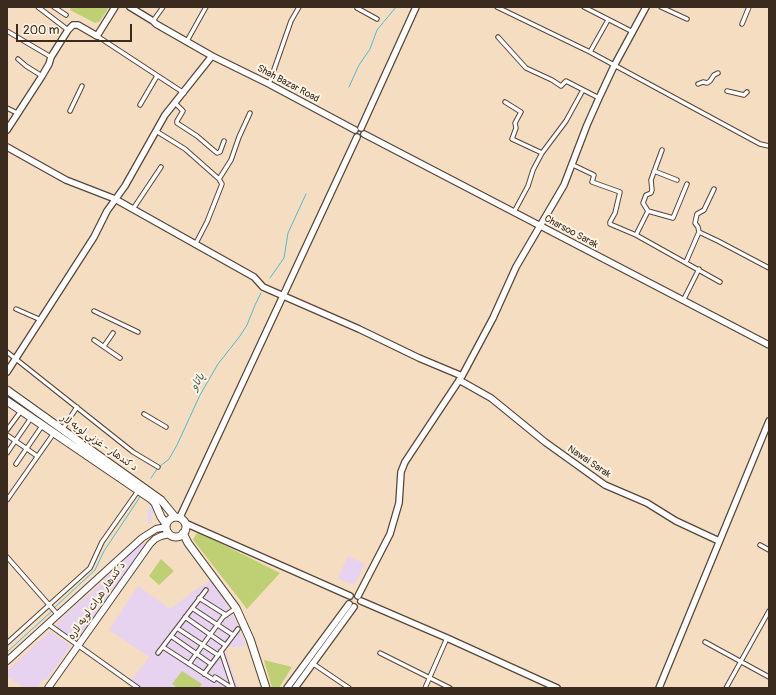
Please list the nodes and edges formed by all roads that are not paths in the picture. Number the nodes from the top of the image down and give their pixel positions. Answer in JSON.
{"nodes":[{"id":1,"x":38,"y":7,"type":"edge"},
{"id":2,"x":54,"y":7,"type":"edge"},
{"id":3,"x":130,"y":7,"type":"edge"},
{"id":4,"x":163,"y":7,"type":"edge"},
{"id":5,"x":206,"y":7,"type":"edge"},
{"id":6,"x":298,"y":7,"type":"edge"},
{"id":7,"x":416,"y":7,"type":"edge"},
{"id":8,"x":497,"y":7,"type":"edge"},
{"id":9,"x":584,"y":7,"type":"edge"},
{"id":10,"x":646,"y":7,"type":"edge"},
{"id":11,"x":662,"y":7,"type":"edge"},
{"id":12,"x":749,"y":7,"type":"edge"},
{"id":13,"x":112,"y":8,"type":"edge"},
{"id":14,"x":357,"y":8,"type":"edge"},
{"id":15,"x":66,"y":15,"type":"dead end"},
{"id":16,"x":377,"y":19,"type":"dead end"},
{"id":17,"x":608,"y":20,"type":"junction"},
{"id":18,"x":688,"y":20,"type":"dead end"},
{"id":19,"x":153,"y":21,"type":"junction"},
{"id":20,"x":742,"y":24,"type":"dead end"},
{"id":21,"x":68,"y":30,"type":"junction"},
{"id":22,"x":7,"y":31,"type":"edge"},
{"id":23,"x":633,"y":32,"type":"junction"},
{"id":24,"x":97,"y":36,"type":"junction"},
{"id":25,"x":498,"y":37,"type":"dead end"},
{"id":26,"x":187,"y":42,"type":"junction"},
{"id":27,"x":590,"y":52,"type":"junction"},
{"id":28,"x":212,"y":56,"type":"junction"},
{"id":29,"x":51,"y":57,"type":"junction"},
{"id":30,"x":18,"y":59,"type":"dead end"},
{"id":31,"x":614,"y":66,"type":"junction"},
{"id":32,"x":718,"y":73,"type":"dead end"},
{"id":33,"x":42,"y":76,"type":"junction"},
{"id":34,"x":157,"y":76,"type":"junction"},
{"id":35,"x":269,"y":84,"type":"junction"},
{"id":36,"x":698,"y":84,"type":"dead end"},
{"id":37,"x":82,"y":86,"type":"dead end"},
{"id":38,"x":583,"y":90,"type":"junction"},
{"id":39,"x":727,"y":91,"type":"dead end"},
{"id":40,"x":748,"y":92,"type":"dead end"},
{"id":41,"x":184,"y":93,"type":"junction"},
{"id":42,"x":599,"y":98,"type":"junction"},
{"id":43,"x":505,"y":102,"type":"dead end"},
{"id":44,"x":175,"y":103,"type":"junction"},
{"id":45,"x":140,"y":105,"type":"dead end"},
{"id":46,"x":7,"y":108,"type":"edge"},
{"id":47,"x":70,"y":111,"type":"dead end"},
{"id":48,"x":250,"y":113,"type":"dead end"},
{"id":49,"x":17,"y":114,"type":"junction"},
{"id":50,"x":362,"y":128,"type":"junction"},
{"id":51,"x":7,"y":130,"type":"edge"},
{"id":52,"x":354,"y":130,"type":"junction"},
{"id":53,"x":156,"y":131,"type":"junction"},
{"id":54,"x":364,"y":134,"type":"junction"},
{"id":55,"x":357,"y":137,"type":"junction"},
{"id":56,"x":224,"y":140,"type":"dead end"},
{"id":57,"x":7,"y":146,"type":"edge"},
{"id":58,"x":769,"y":146,"type":"edge"},
{"id":59,"x":662,"y":150,"type":"dead end"},
{"id":60,"x":542,"y":153,"type":"junction"},
{"id":61,"x":573,"y":165,"type":"junction"},
{"id":62,"x":161,"y":167,"type":"dead end"},
{"id":63,"x":654,"y":171,"type":"junction"},
{"id":64,"x":219,"y":179,"type":"junction"},
{"id":65,"x":677,"y":180,"type":"dead end"},
{"id":66,"x":687,"y":184,"type":"dead end"},
{"id":67,"x":714,"y":189,"type":"dead end"},
{"id":68,"x":115,"y":199,"type":"junction"},
{"id":69,"x":132,"y":208,"type":"junction"},
{"id":70,"x":648,"y":211,"type":"junction"},
{"id":71,"x":514,"y":212,"type":"junction"},
{"id":72,"x":541,"y":226,"type":"junction"},
{"id":73,"x":699,"y":232,"type":"junction"},
{"id":74,"x":636,"y":235,"type":"junction"},
{"id":75,"x":195,"y":245,"type":"junction"},
{"id":76,"x":686,"y":262,"type":"junction"},
{"id":77,"x":769,"y":268,"type":"edge"},
{"id":78,"x":699,"y":269,"type":"junction"},
{"id":79,"x":720,"y":282,"type":"dead end"},
{"id":80,"x":282,"y":296,"type":"junction"},
{"id":81,"x":683,"y":301,"type":"junction"},
{"id":82,"x":16,"y":309,"type":"dead end"},
{"id":83,"x":94,"y":310,"type":"dead end"},
{"id":84,"x":41,"y":320,"type":"junction"},
{"id":85,"x":138,"y":332,"type":"dead end"},
{"id":86,"x":113,"y":333,"type":"dead end"},
{"id":87,"x":94,"y":340,"type":"dead end"},
{"id":88,"x":769,"y":345,"type":"edge"},
{"id":89,"x":104,"y":346,"type":"junction"},
{"id":90,"x":7,"y":352,"type":"edge"},
{"id":91,"x":120,"y":358,"type":"dead end"},
{"id":92,"x":16,"y":359,"type":"junction"},
{"id":93,"x":7,"y":372,"type":"edge"},
{"id":94,"x":461,"y":378,"type":"junction"},
{"id":95,"x":7,"y":390,"type":"edge"},
{"id":96,"x":8,"y":404,"type":"edge"},
{"id":97,"x":77,"y":407,"type":"junction"},
{"id":98,"x":21,"y":411,"type":"junction"},
{"id":99,"x":144,"y":414,"type":"dead end"},
{"id":100,"x":32,"y":418,"type":"junction"},
{"id":101,"x":769,"y":421,"type":"edge"},
{"id":102,"x":42,"y":426,"type":"junction"},
{"id":103,"x":166,"y":427,"type":"dead end"},
{"id":104,"x":7,"y":430,"type":"edge"},
{"id":105,"x":62,"y":430,"type":"junction"},
{"id":106,"x":54,"y":433,"type":"junction"},
{"id":107,"x":7,"y":435,"type":"edge"},
{"id":108,"x":15,"y":441,"type":"junction"},
{"id":109,"x":26,"y":448,"type":"junction"},
{"id":110,"x":7,"y":453,"type":"edge"},
{"id":111,"x":38,"y":456,"type":"junction"},
{"id":112,"x":16,"y":464,"type":"dead end"},
{"id":113,"x":158,"y":467,"type":"dead end"},
{"id":114,"x":138,"y":491,"type":"junction"},
{"id":115,"x":7,"y":500,"type":"edge"},
{"id":116,"x":178,"y":517,"type":"junction"},
{"id":117,"x":185,"y":523,"type":"junction"},
{"id":118,"x":167,"y":528,"type":"junction"},
{"id":119,"x":183,"y":533,"type":"junction"},
{"id":120,"x":719,"y":541,"type":"junction"},
{"id":121,"x":760,"y":545,"type":"dead end"},
{"id":122,"x":769,"y":550,"type":"edge"},
{"id":123,"x":7,"y":557,"type":"edge"},
{"id":124,"x":206,"y":590,"type":"dead end"},
{"id":125,"x":350,"y":596,"type":"junction"},
{"id":126,"x":199,"y":598,"type":"junction"},
{"id":127,"x":359,"y":598,"type":"junction"},
{"id":128,"x":351,"y":605,"type":"junction"},
{"id":129,"x":50,"y":606,"type":"junction"},
{"id":130,"x":192,"y":608,"type":"junction"},
{"id":131,"x":236,"y":608,"type":"junction"},
{"id":132,"x":769,"y":611,"type":"edge"},
{"id":133,"x":57,"y":614,"type":"junction"},
{"id":134,"x":226,"y":615,"type":"junction"},
{"id":135,"x":185,"y":617,"type":"junction"},
{"id":136,"x":48,"y":624,"type":"junction"},
{"id":137,"x":217,"y":625,"type":"junction"},
{"id":138,"x":177,"y":628,"type":"junction"},
{"id":139,"x":238,"y":629,"type":"dead end"},
{"id":140,"x":210,"y":635,"type":"junction"},
{"id":141,"x":233,"y":635,"type":"junction"},
{"id":142,"x":171,"y":636,"type":"junction"},
{"id":143,"x":447,"y":638,"type":"junction"},
{"id":144,"x":705,"y":642,"type":"dead end"},
{"id":145,"x":7,"y":643,"type":"edge"},
{"id":146,"x":78,"y":645,"type":"junction"},
{"id":147,"x":203,"y":645,"type":"junction"},
{"id":148,"x":225,"y":645,"type":"junction"},
{"id":149,"x":163,"y":647,"type":"junction"},
{"id":150,"x":158,"y":653,"type":"dead end"},
{"id":151,"x":219,"y":653,"type":"junction"},
{"id":152,"x":380,"y":653,"type":"dead end"},
{"id":153,"x":196,"y":654,"type":"junction"},
{"id":154,"x":7,"y":661,"type":"edge"},
{"id":155,"x":310,"y":661,"type":"junction"},
{"id":156,"x":741,"y":661,"type":"junction"},
{"id":157,"x":189,"y":664,"type":"junction"},
{"id":158,"x":211,"y":664,"type":"junction"},
{"id":159,"x":204,"y":674,"type":"junction"},
{"id":160,"x":769,"y":677,"type":"edge"},
{"id":161,"x":430,"y":678,"type":"junction"},
{"id":162,"x":545,"y":686,"type":"edge"},
{"id":163,"x":232,"y":687,"type":"edge"},
{"id":164,"x":48,"y":688,"type":"edge"},
{"id":165,"x":138,"y":688,"type":"edge"},
{"id":166,"x":266,"y":688,"type":"edge"},
{"id":167,"x":287,"y":688,"type":"edge"},
{"id":168,"x":294,"y":688,"type":"edge"},
{"id":169,"x":349,"y":688,"type":"edge"},
{"id":170,"x":425,"y":688,"type":"edge"},
{"id":171,"x":450,"y":688,"type":"edge"},
{"id":172,"x":557,"y":688,"type":"edge"},
{"id":173,"x":658,"y":688,"type":"edge"},
{"id":174,"x":726,"y":688,"type":"edge"}],
"edges":[{"from":1,"to":21,"type":"street"},
{"from":2,"to":15,"type":"street"},
{"from":3,"to":19,"type":"street","name":"Shah Bazar Road"},
{"from":4,"to":19,"type":"street"},
{"from":5,"to":26,"type":"street"},
{"from":6,"to":35,"type":"street"},
{"from":7,"to":50,"type":"street"},
{"from":8,"to":27,"type":"street"},
{"from":9,"to":17,"type":"street"},
{"from":10,"to":23,"type":"street"},
{"from":11,"to":18,"type":"street"},
{"from":12,"to":20,"type":"street"},
{"from":13,"to":24,"type":"street"},
{"from":14,"to":16,"type":"street"},
{"from":17,"to":23,"type":"street"},
{"from":17,"to":27,"type":"street"},
{"from":19,"to":26,"type":"street","name":"Shah Bazar Road"},
{"from":21,"to":24,"type":"street"},
{"from":21,"to":29,"type":"street"},
{"from":22,"to":29,"type":"street"},
{"from":23,"to":31,"type":"street"},
{"from":24,"to":34,"type":"street"},
{"from":25,"to":38,"type":"street"},
{"from":26,"to":28,"type":"street","name":"Shah Bazar Road"},
{"from":27,"to":31,"type":"street"},
{"from":28,"to":35,"type":"street","name":"Shah Bazar Road"},
{"from":28,"to":41,"type":"street"},
{"from":29,"to":33,"type":"street"},
{"from":30,"to":33,"type":"street"},
{"from":31,"to":42,"type":"street"},
{"from":31,"to":58,"type":"street"},
{"from":32,"to":36,"type":"street"},
{"from":33,"to":49,"type":"street"},
{"from":34,"to":41,"type":"street"},
{"from":34,"to":45,"type":"street"},
{"from":35,"to":52,"type":"street","name":"Shah Bazar Road"},
{"from":37,"to":47,"type":"street"},
{"from":38,"to":42,"type":"street"},
{"from":38,"to":60,"type":"street"},
{"from":39,"to":40,"type":"street"},
{"from":41,"to":44,"type":"street"},
{"from":42,"to":61,"type":"street"},
{"from":43,"to":60,"type":"street"},
{"from":44,"to":53,"type":"street"},
{"from":44,"to":56,"type":"street"},
{"from":46,"to":49,"type":"street"},
{"from":48,"to":64,"type":"street"},
{"from":49,"to":51,"type":"street"},
{"from":50,"to":52,"type":"street"},
{"from":50,"to":54,"type":"street"},
{"from":52,"to":55,"type":"street"},
{"from":53,"to":64,"type":"street"},
{"from":53,"to":68,"type":"street"},
{"from":54,"to":55,"type":"street"},
{"from":54,"to":71,"type":"street","name":"Charsoo Sarak"},
{"from":55,"to":80,"type":"street"},
{"from":57,"to":68,"type":"street","name":"Nawai Sarak"},
{"from":59,"to":63,"type":"street"},
{"from":60,"to":71,"type":"street"},
{"from":61,"to":72,"type":"street"},
{"from":61,"to":74,"type":"street"},
{"from":62,"to":69,"type":"street"},
{"from":63,"to":65,"type":"street"},
{"from":63,"to":70,"type":"street"},
{"from":64,"to":75,"type":"street"},
{"from":66,"to":70,"type":"street"},
{"from":67,"to":73,"type":"street"},
{"from":68,"to":69,"type":"street","name":"Nawai Sarak"},
{"from":68,"to":84,"type":"street"},
{"from":69,"to":75,"type":"street","name":"Nawai Sarak"},
{"from":70,"to":74,"type":"street"},
{"from":71,"to":72,"type":"street","name":"Charsoo Sarak"},
{"from":72,"to":81,"type":"street","name":"Charsoo Sarak"},
{"from":72,"to":94,"type":"street"},
{"from":73,"to":76,"type":"street"},
{"from":73,"to":77,"type":"street"},
{"from":74,"to":76,"type":"street"},
{"from":75,"to":80,"type":"street","name":"Nawai Sarak"},
{"from":76,"to":78,"type":"street"},
{"from":78,"to":79,"type":"street"},
{"from":78,"to":81,"type":"street"},
{"from":80,"to":94,"type":"street","name":"Nawai Sarak"},
{"from":80,"to":116,"type":"street"},
{"from":81,"to":88,"type":"street","name":"Charsoo Sarak"},
{"from":82,"to":84,"type":"street"},
{"from":83,"to":85,"type":"street"},
{"from":84,"to":92,"type":"street"},
{"from":86,"to":89,"type":"street"},
{"from":87,"to":89,"type":"street"},
{"from":89,"to":91,"type":"street"},
{"from":90,"to":92,"type":"street"},
{"from":92,"to":93,"type":"street"},
{"from":92,"to":97,"type":"street"},
{"from":94,"to":120,"type":"street","name":"Nawai Sarak"},
{"from":94,"to":127,"type":"street"},
{"from":95,"to":105,"type":"highway","name":"د کندهار - غزني لويه لار"},
{"from":96,"to":98,"type":"highway","name":"د کندهار - غزني لويه لار"},
{"from":97,"to":105,"type":"street"},
{"from":97,"to":113,"type":"street"},
{"from":98,"to":100,"type":"highway","name":"د کندهار - غزني لويه لار"},
{"from":98,"to":104,"type":"street"},
{"from":99,"to":103,"type":"street"},
{"from":100,"to":102,"type":"highway","name":"د کندهار - غزني لويه لار"},
{"from":100,"to":108,"type":"street"},
{"from":101,"to":120,"type":"street"},
{"from":102,"to":106,"type":"highway","name":"د کندهار - غزني لويه لار"},
{"from":102,"to":109,"type":"street"},
{"from":105,"to":116,"type":"highway","name":"د کندهار - غزني لويه لار"},
{"from":106,"to":111,"type":"street"},
{"from":106,"to":114,"type":"highway","name":"د کندهار - غزني لويه لار"},
{"from":107,"to":108,"type":"street"},
{"from":108,"to":109,"type":"street"},
{"from":108,"to":110,"type":"street"},
{"from":109,"to":111,"type":"street"},
{"from":109,"to":112,"type":"street"},
{"from":111,"to":115,"type":"street"},
{"from":114,"to":118,"type":"highway","name":"د کندهار - غزني لويه لار"},
{"from":114,"to":129,"type":"street"},
{"from":116,"to":117,"type":"highway"},
{"from":116,"to":118,"type":"highway"},
{"from":117,"to":119,"type":"highway"},
{"from":117,"to":125,"type":"street"},
{"from":118,"to":119,"type":"highway"},
{"from":118,"to":133,"type":"main road"},
{"from":118,"to":146,"type":"main road","name":"د کندهار هرات لویه لاره"},
{"from":119,"to":131,"type":"highway"},
{"from":120,"to":173,"type":"street"},
{"from":121,"to":122,"type":"street"},
{"from":123,"to":129,"type":"street"},
{"from":124,"to":126,"type":"street"},
{"from":125,"to":127,"type":"street"},
{"from":125,"to":128,"type":"street"},
{"from":126,"to":130,"type":"street"},
{"from":126,"to":134,"type":"street"},
{"from":127,"to":128,"type":"street"},
{"from":127,"to":143,"type":"street"},
{"from":128,"to":155,"type":"street"},
{"from":129,"to":133,"type":"street"},
{"from":129,"to":145,"type":"street"},
{"from":130,"to":135,"type":"street"},
{"from":130,"to":137,"type":"street"},
{"from":131,"to":134,"type":"street"},
{"from":131,"to":166,"type":"highway"},
{"from":132,"to":156,"type":"street"},
{"from":133,"to":136,"type":"main road"},
{"from":134,"to":137,"type":"street"},
{"from":135,"to":138,"type":"street"},
{"from":135,"to":140,"type":"street"},
{"from":136,"to":146,"type":"street"},
{"from":136,"to":154,"type":"main road"},
{"from":137,"to":140,"type":"street"},
{"from":137,"to":141,"type":"street"},
{"from":138,"to":142,"type":"street"},
{"from":138,"to":147,"type":"street"},
{"from":139,"to":141,"type":"street"},
{"from":140,"to":147,"type":"street"},
{"from":140,"to":148,"type":"street"},
{"from":141,"to":148,"type":"street"},
{"from":142,"to":149,"type":"street"},
{"from":142,"to":153,"type":"street"},
{"from":143,"to":161,"type":"street"},
{"from":143,"to":162,"type":"street"},
{"from":144,"to":156,"type":"street"},
{"from":146,"to":164,"type":"main road","name":"د کندهار هرات لویه لاره"},
{"from":146,"to":165,"type":"street"},
{"from":147,"to":151,"type":"street"},
{"from":147,"to":153,"type":"street"},
{"from":148,"to":151,"type":"street"},
{"from":149,"to":150,"type":"street"},
{"from":149,"to":157,"type":"street"},
{"from":151,"to":158,"type":"street"},
{"from":151,"to":163,"type":"street"},
{"from":152,"to":161,"type":"street"},
{"from":153,"to":157,"type":"street"},
{"from":153,"to":158,"type":"street"},
{"from":155,"to":167,"type":"street"},
{"from":155,"to":168,"type":"street"},
{"from":155,"to":169,"type":"street"},
{"from":156,"to":160,"type":"street"},
{"from":156,"to":174,"type":"street"},
{"from":157,"to":159,"type":"street"},
{"from":158,"to":159,"type":"street"},
{"from":159,"to":163,"type":"street"},
{"from":161,"to":170,"type":"street"},
{"from":161,"to":171,"type":"street"},
{"from":162,"to":172,"type":"street"}]}
